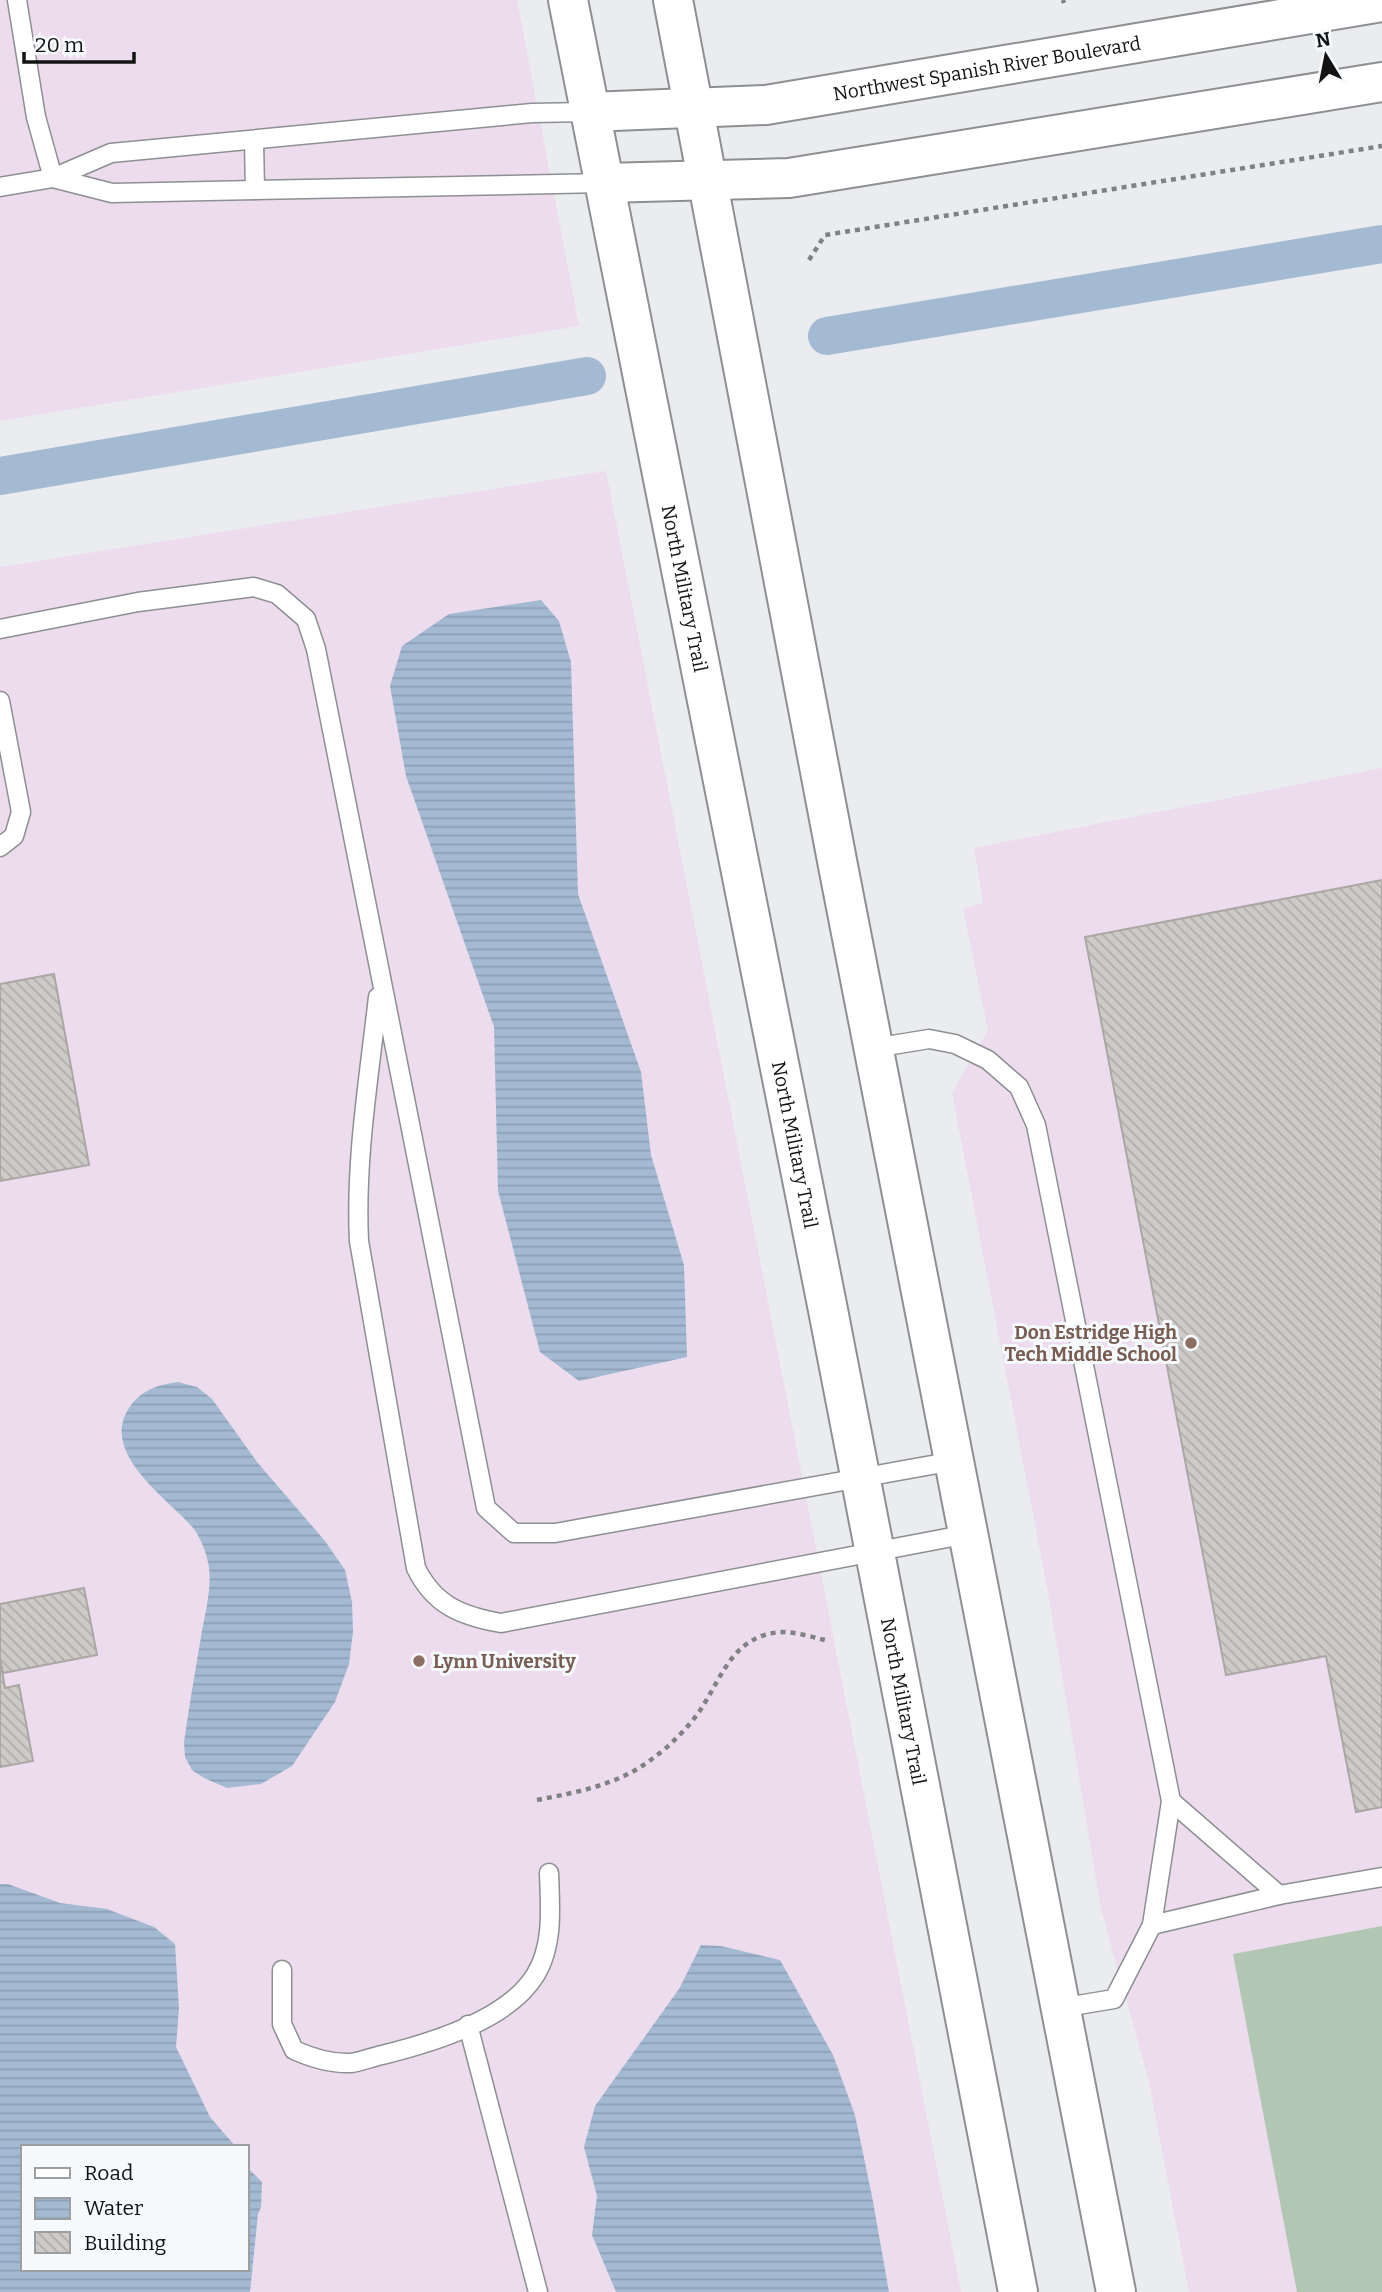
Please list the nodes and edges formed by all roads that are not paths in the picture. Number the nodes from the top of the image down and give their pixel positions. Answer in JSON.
{"nodes":[{"id":1,"x":17,"y":0,"type":"edge"},
{"id":2,"x":568,"y":0,"type":"edge"},
{"id":3,"x":673,"y":0,"type":"edge"},
{"id":4,"x":1382,"y":2,"type":"edge"},
{"id":5,"x":1382,"y":82,"type":"edge"},
{"id":6,"x":693,"y":108,"type":"junction"},
{"id":7,"x":589,"y":112,"type":"junction"},
{"id":8,"x":254,"y":141,"type":"junction"},
{"id":9,"x":53,"y":178,"type":"junction"},
{"id":10,"x":707,"y":181,"type":"junction"},
{"id":11,"x":604,"y":183,"type":"junction"},
{"id":12,"x":0,"y":187,"type":"edge"},
{"id":13,"x":255,"y":190,"type":"junction"},
{"id":14,"x":0,"y":629,"type":"edge"},
{"id":15,"x":0,"y":701,"type":"edge"},
{"id":16,"x":0,"y":847,"type":"edge"},
{"id":17,"x":380,"y":979,"type":"junction"},
{"id":18,"x":874,"y":1048,"type":"junction"},
{"id":19,"x":954,"y":1461,"type":"junction"},
{"id":20,"x":860,"y":1478,"type":"junction"},
{"id":21,"x":968,"y":1534,"type":"junction"},
{"id":22,"x":874,"y":1552,"type":"junction"},
{"id":23,"x":1171,"y":1801,"type":"junction"},
{"id":24,"x":549,"y":1873,"type":"dead end"},
{"id":25,"x":1382,"y":1877,"type":"edge"},
{"id":26,"x":1279,"y":1895,"type":"junction"},
{"id":27,"x":1152,"y":1925,"type":"junction"},
{"id":28,"x":282,"y":1970,"type":"dead end"},
{"id":29,"x":1060,"y":2008,"type":"junction"},
{"id":30,"x":468,"y":2025,"type":"junction"},
{"id":31,"x":538,"y":2292,"type":"edge"},
{"id":32,"x":1018,"y":2292,"type":"edge"},
{"id":33,"x":1115,"y":2292,"type":"edge"}],
"edges":[{"from":1,"to":9,"type":"lane"},
{"from":2,"to":7,"type":"main road","name":"North Military Trail"},
{"from":3,"to":6,"type":"main road"},
{"from":4,"to":6,"type":"main road","name":"Northwest Spanish River Boulevard"},
{"from":5,"to":10,"type":"main road"},
{"from":6,"to":7,"type":"main road","name":"Northwest Spanish River Boulevard"},
{"from":6,"to":10,"type":"main road"},
{"from":7,"to":8,"type":"lane"},
{"from":7,"to":11,"type":"main road","name":"North Military Trail"},
{"from":8,"to":9,"type":"lane"},
{"from":8,"to":13,"type":"lane"},
{"from":9,"to":12,"type":"lane"},
{"from":9,"to":13,"type":"lane"},
{"from":10,"to":11,"type":"main road"},
{"from":10,"to":18,"type":"main road"},
{"from":11,"to":13,"type":"lane"},
{"from":11,"to":20,"type":"main road","name":"North Military Trail"},
{"from":14,"to":17,"type":"lane"},
{"from":15,"to":16,"type":"lane"},
{"from":17,"to":20,"type":"lane"},
{"from":17,"to":22,"type":"lane"},
{"from":18,"to":19,"type":"main road"},
{"from":18,"to":23,"type":"lane"},
{"from":19,"to":20,"type":"lane"},
{"from":19,"to":21,"type":"main road"},
{"from":20,"to":22,"type":"main road","name":"North Military Trail"},
{"from":21,"to":22,"type":"lane"},
{"from":21,"to":29,"type":"main road"},
{"from":22,"to":32,"type":"main road","name":"North Military Trail"},
{"from":23,"to":26,"type":"lane"},
{"from":23,"to":27,"type":"lane"},
{"from":24,"to":30,"type":"lane"},
{"from":25,"to":26,"type":"lane"},
{"from":26,"to":27,"type":"lane"},
{"from":27,"to":29,"type":"lane"},
{"from":28,"to":30,"type":"lane"},
{"from":29,"to":33,"type":"main road"},
{"from":30,"to":31,"type":"lane"}]}
